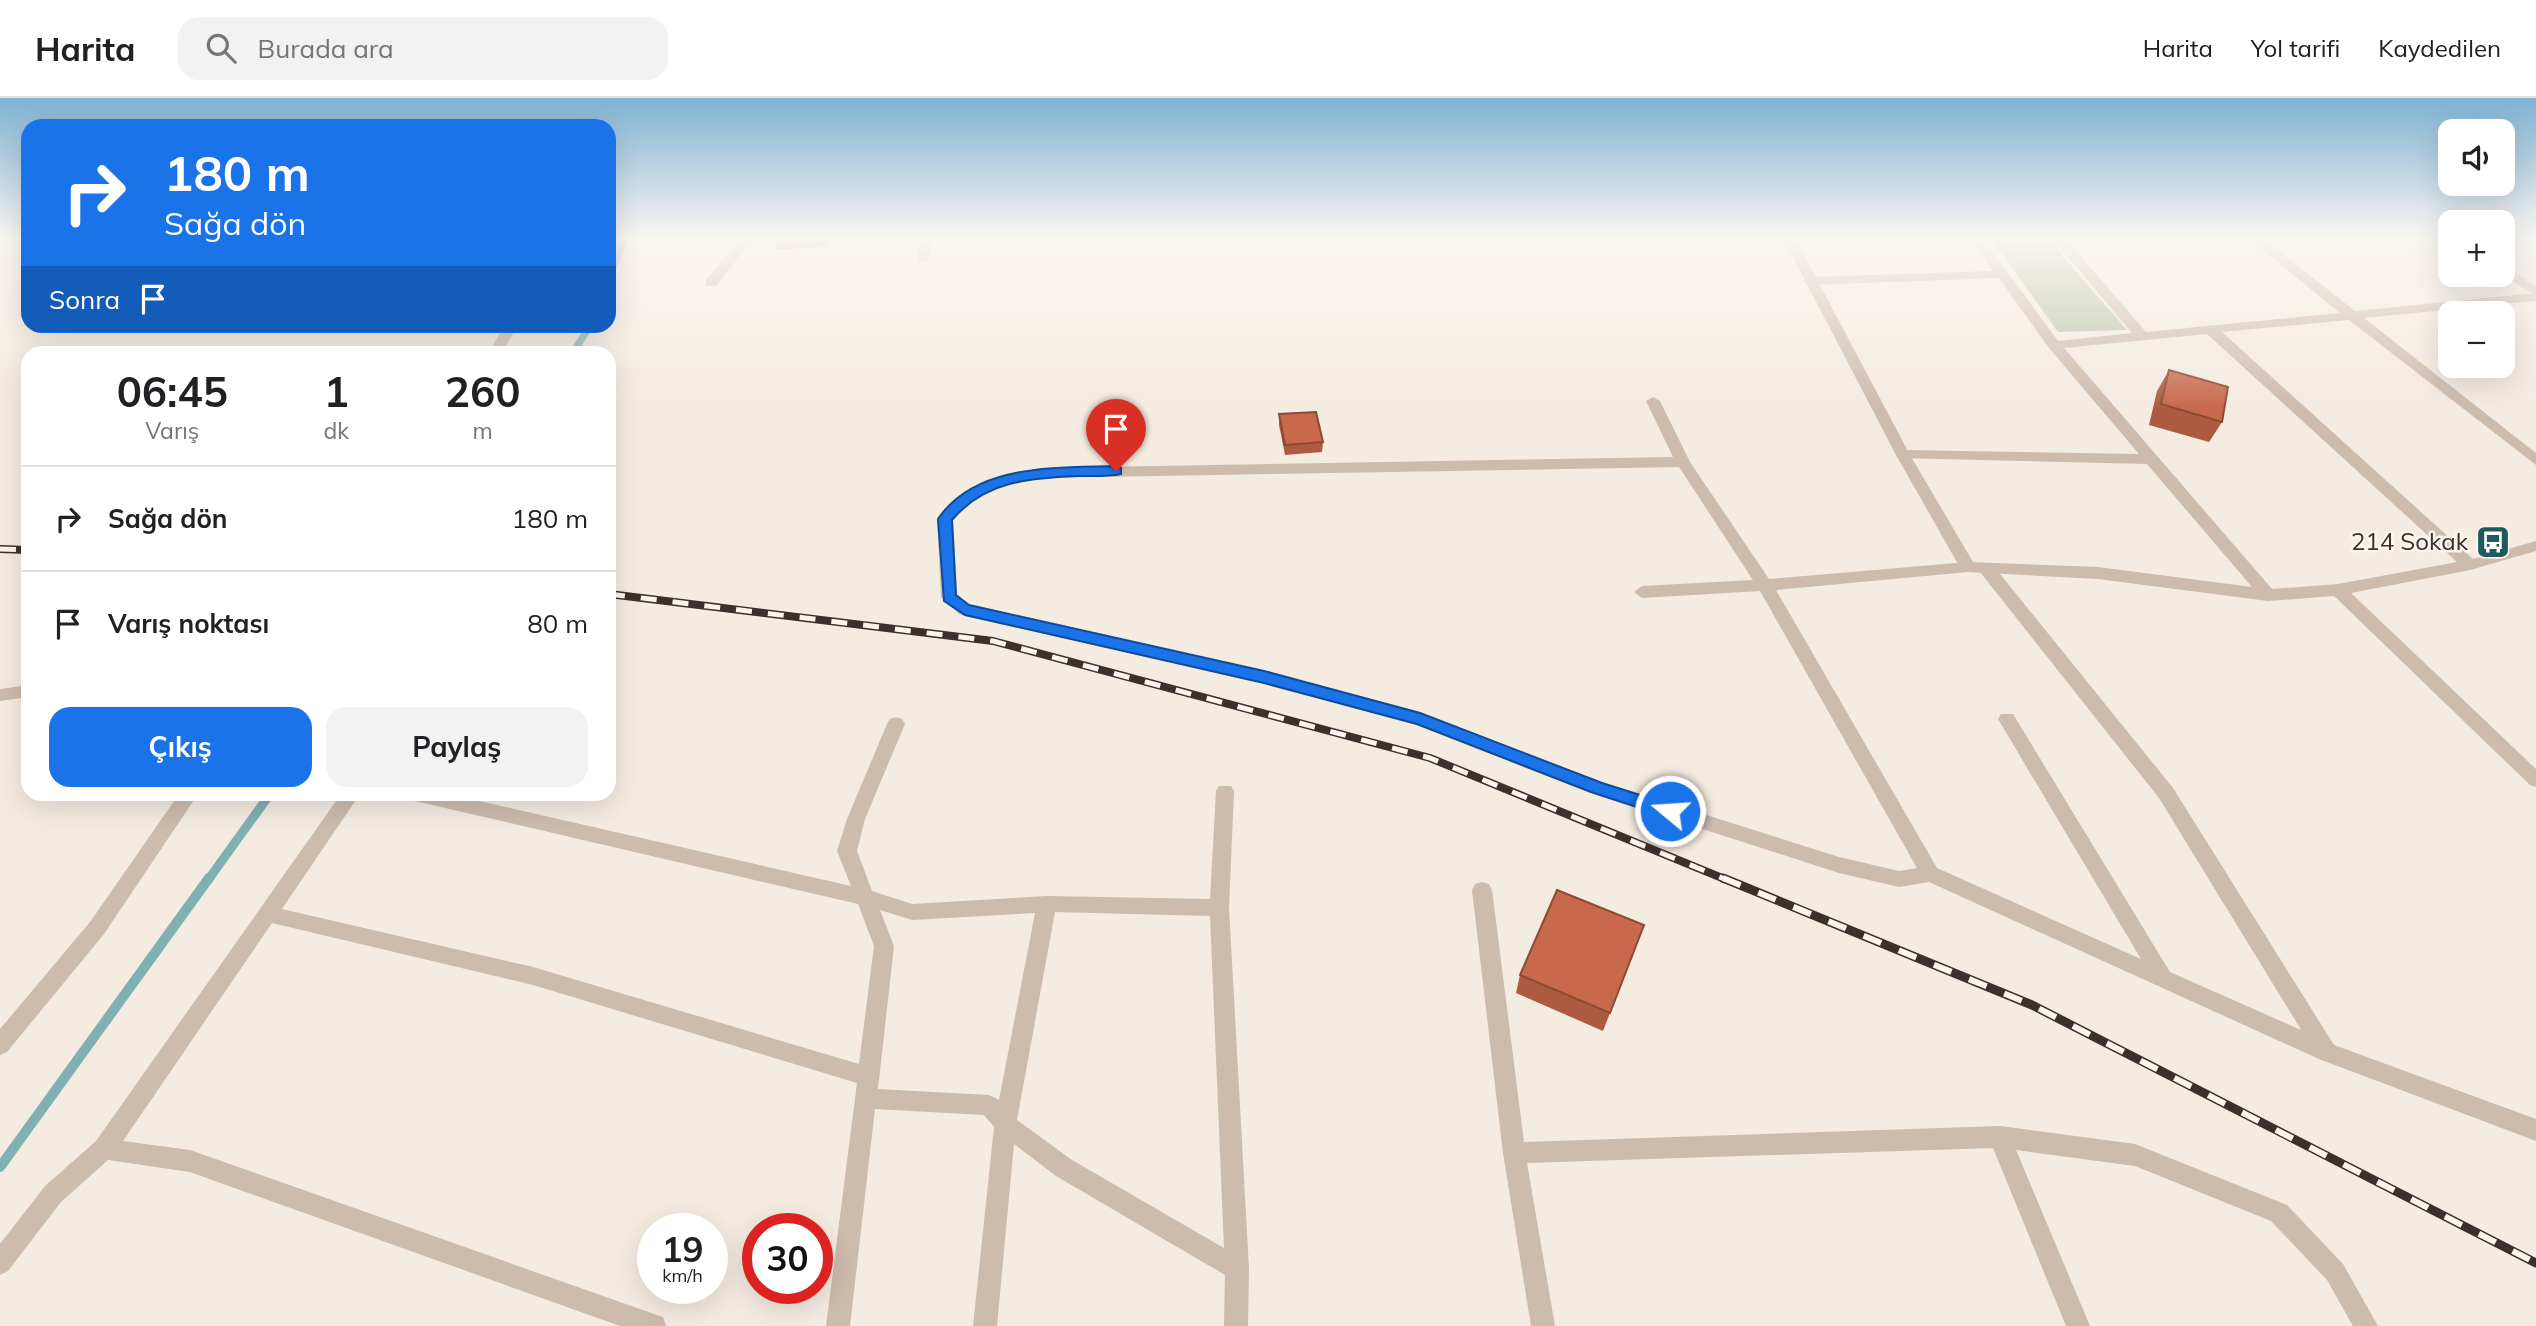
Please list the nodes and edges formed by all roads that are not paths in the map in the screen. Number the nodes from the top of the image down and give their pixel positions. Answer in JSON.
{"nodes":[{"id":1,"x":1817,"y":295,"type":"edge"},
{"id":2,"x":2017,"y":295,"type":"edge"},
{"id":3,"x":2107,"y":295,"type":"edge"},
{"id":4,"x":2328,"y":295,"type":"edge"},
{"id":5,"x":2525,"y":295,"type":"edge"},
{"id":6,"x":2354,"y":315,"type":"junction"},
{"id":7,"x":2210,"y":329,"type":"junction"},
{"id":8,"x":2142,"y":336,"type":"junction"},
{"id":9,"x":2054,"y":345,"type":"junction"},
{"id":10,"x":1653,"y":401,"type":"dead end"},
{"id":11,"x":1903,"y":455,"type":"junction"},
{"id":12,"x":2149,"y":458,"type":"junction"},
{"id":13,"x":2536,"y":460,"type":"edge"},
{"id":14,"x":1683,"y":462,"type":"junction"},
{"id":15,"x":2536,"y":546,"type":"edge"},
{"id":16,"x":2470,"y":565,"type":"junction"},
{"id":17,"x":1977,"y":568,"type":"junction"},
{"id":18,"x":1765,"y":585,"type":"junction"},
{"id":19,"x":2338,"y":590,"type":"junction"},
{"id":20,"x":1642,"y":592,"type":"dead end"},
{"id":21,"x":2269,"y":595,"type":"junction"},
{"id":22,"x":21,"y":692,"type":"edge"},
{"id":23,"x":0,"y":695,"type":"edge"},
{"id":24,"x":2007,"y":719,"type":"dead end"},
{"id":25,"x":896,"y":724,"type":"dead end"},
{"id":26,"x":2536,"y":780,"type":"edge"},
{"id":27,"x":1225,"y":791,"type":"dead end"},
{"id":28,"x":184,"y":801,"type":"edge"},
{"id":29,"x":346,"y":801,"type":"edge"},
{"id":30,"x":446,"y":801,"type":"edge"},
{"id":31,"x":1930,"y":874,"type":"junction"},
{"id":32,"x":1482,"y":890,"type":"dead end"},
{"id":33,"x":864,"y":897,"type":"junction"},
{"id":34,"x":1046,"y":904,"type":"junction"},
{"id":35,"x":1219,"y":908,"type":"junction"},
{"id":36,"x":268,"y":914,"type":"junction"},
{"id":37,"x":2162,"y":976,"type":"junction"},
{"id":38,"x":0,"y":1045,"type":"edge"},
{"id":39,"x":2327,"y":1052,"type":"junction"},
{"id":40,"x":867,"y":1088,"type":"junction"},
{"id":41,"x":1004,"y":1124,"type":"junction"},
{"id":42,"x":2536,"y":1130,"type":"edge"},
{"id":43,"x":2000,"y":1137,"type":"junction"},
{"id":44,"x":104,"y":1149,"type":"junction"},
{"id":45,"x":1514,"y":1153,"type":"junction"},
{"id":46,"x":0,"y":1263,"type":"edge"},
{"id":47,"x":1237,"y":1269,"type":"junction"},
{"id":48,"x":654,"y":1326,"type":"edge"},
{"id":49,"x":838,"y":1326,"type":"edge"},
{"id":50,"x":985,"y":1326,"type":"edge"},
{"id":51,"x":1236,"y":1326,"type":"edge"},
{"id":52,"x":1543,"y":1326,"type":"edge"},
{"id":53,"x":2078,"y":1326,"type":"edge"},
{"id":54,"x":2366,"y":1326,"type":"edge"}],
"edges":[{"from":1,"to":11,"type":"street"},
{"from":2,"to":9,"type":"street"},
{"from":3,"to":8,"type":"street"},
{"from":4,"to":6,"type":"street"},
{"from":5,"to":6,"type":"street"},
{"from":6,"to":7,"type":"street"},
{"from":6,"to":13,"type":"street"},
{"from":7,"to":8,"type":"street"},
{"from":7,"to":16,"type":"street"},
{"from":8,"to":9,"type":"street"},
{"from":9,"to":12,"type":"street"},
{"from":10,"to":14,"type":"street"},
{"from":11,"to":12,"type":"street"},
{"from":11,"to":17,"type":"street"},
{"from":12,"to":21,"type":"street"},
{"from":14,"to":18,"type":"street"},
{"from":14,"to":31,"type":"street"},
{"from":15,"to":16,"type":"street"},
{"from":16,"to":19,"type":"street"},
{"from":17,"to":18,"type":"street"},
{"from":17,"to":21,"type":"street"},
{"from":17,"to":39,"type":"street"},
{"from":18,"to":20,"type":"street"},
{"from":18,"to":31,"type":"street"},
{"from":19,"to":21,"type":"street"},
{"from":19,"to":26,"type":"street"},
{"from":22,"to":23,"type":"street"},
{"from":24,"to":37,"type":"street"},
{"from":25,"to":33,"type":"street"},
{"from":27,"to":35,"type":"street"},
{"from":28,"to":38,"type":"street"},
{"from":29,"to":36,"type":"street"},
{"from":30,"to":33,"type":"street"},
{"from":31,"to":37,"type":"street"},
{"from":32,"to":45,"type":"street"},
{"from":33,"to":34,"type":"street"},
{"from":33,"to":40,"type":"street"},
{"from":34,"to":35,"type":"street"},
{"from":34,"to":41,"type":"street"},
{"from":35,"to":47,"type":"street"},
{"from":36,"to":40,"type":"street"},
{"from":36,"to":44,"type":"street"},
{"from":37,"to":39,"type":"street"},
{"from":39,"to":42,"type":"street"},
{"from":40,"to":41,"type":"street"},
{"from":40,"to":49,"type":"street"},
{"from":41,"to":47,"type":"street"},
{"from":41,"to":50,"type":"street"},
{"from":43,"to":45,"type":"street"},
{"from":43,"to":53,"type":"street"},
{"from":43,"to":54,"type":"street"},
{"from":44,"to":46,"type":"street"},
{"from":44,"to":48,"type":"street"},
{"from":45,"to":52,"type":"street"},
{"from":47,"to":51,"type":"street"}]}
